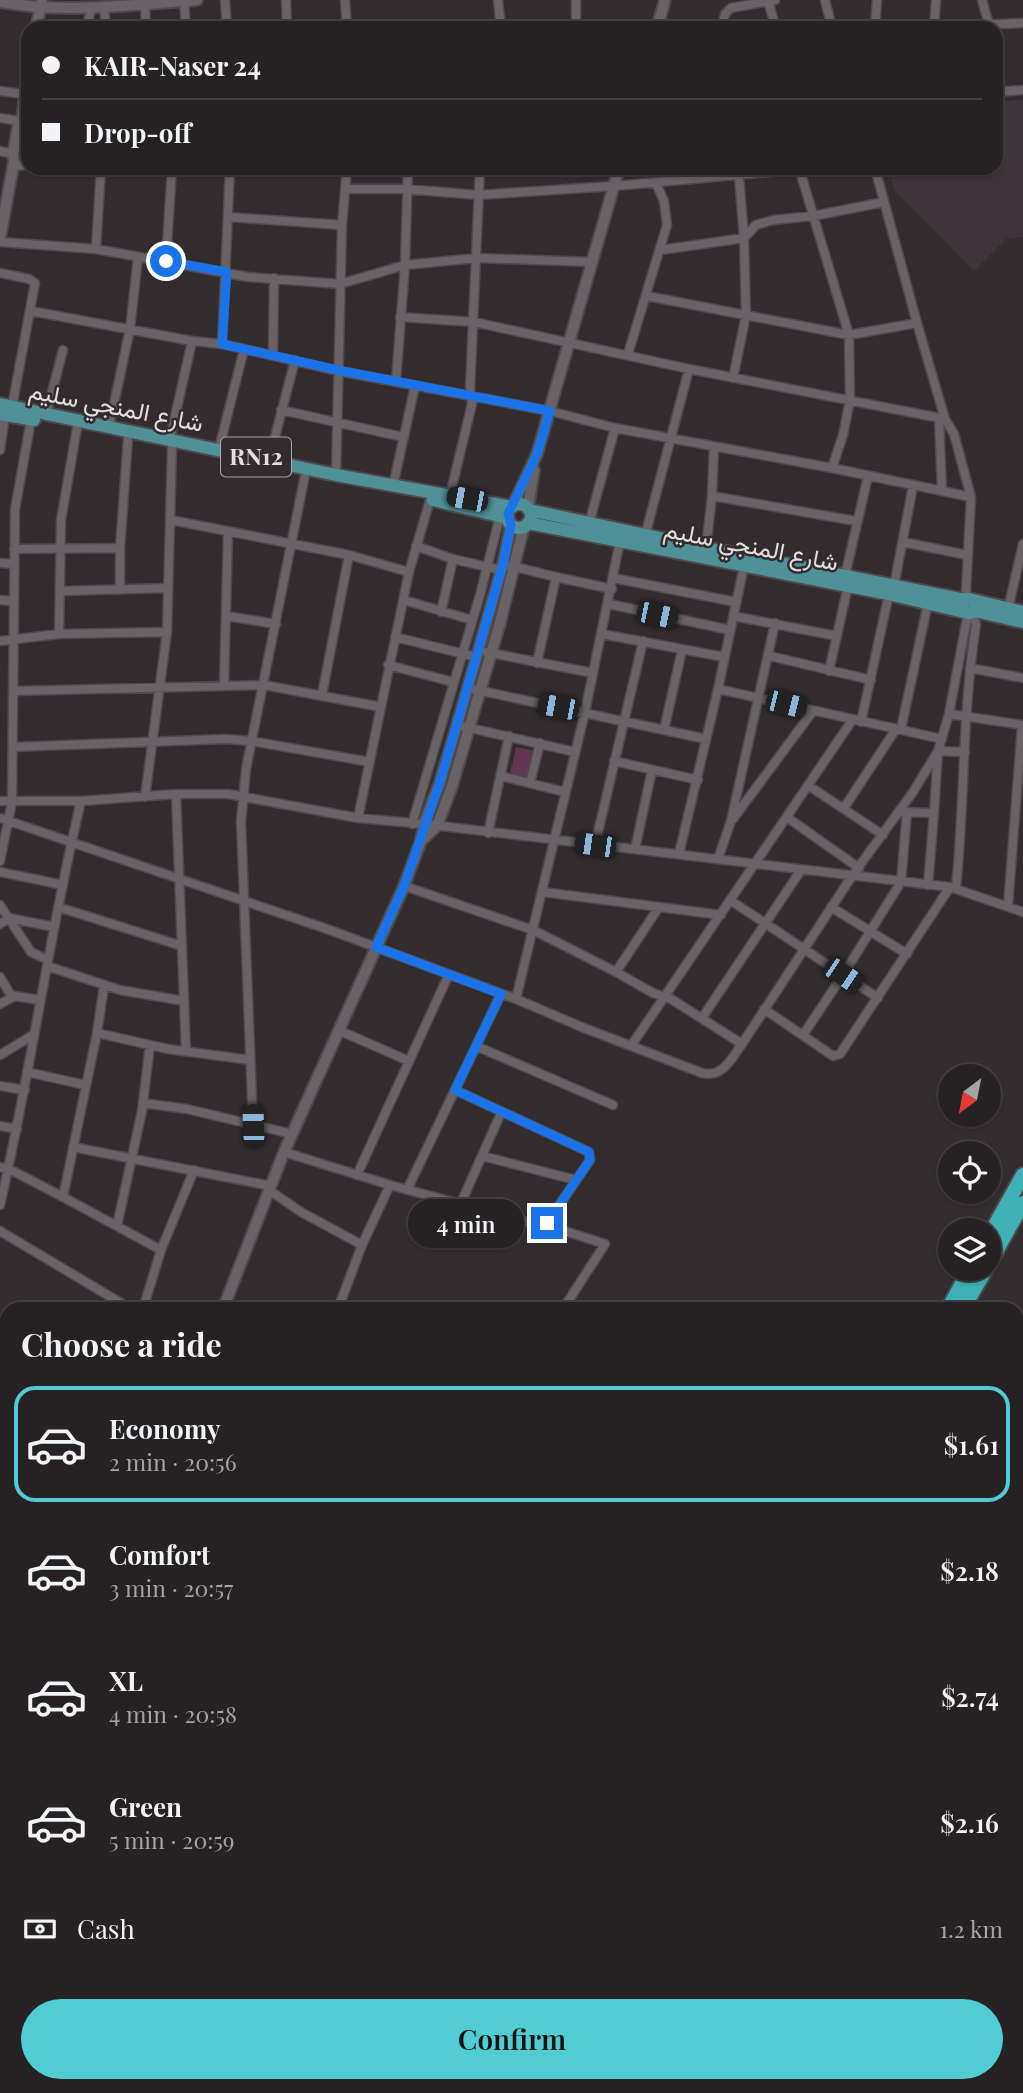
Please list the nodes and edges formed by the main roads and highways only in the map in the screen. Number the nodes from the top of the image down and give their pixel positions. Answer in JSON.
{"nodes":[{"id":1,"x":4,"y":410,"type":"edge"},
{"id":2,"x":171,"y":443,"type":"junction"},
{"id":3,"x":517,"y":515,"type":"junction"},
{"id":4,"x":846,"y":581,"type":"junction"},
{"id":5,"x":892,"y":590,"type":"junction"},
{"id":6,"x":969,"y":607,"type":"junction"},
{"id":7,"x":1023,"y":612,"type":"edge"},
{"id":8,"x":1023,"y":622,"type":"edge"},
{"id":9,"x":1023,"y":1175,"type":"edge"},
{"id":10,"x":1023,"y":1203,"type":"edge"},
{"id":11,"x":999,"y":1218,"type":"edge"},
{"id":12,"x":1001,"y":1242,"type":"edge"},
{"id":13,"x":963,"y":1281,"type":"edge"},
{"id":14,"x":979,"y":1281,"type":"edge"},
{"id":15,"x":952,"y":1302,"type":"edge"},
{"id":16,"x":967,"y":1302,"type":"edge"}],
"edges":[{"from":1,"to":2,"type":"main road","name":"شارع المنجي سليم","number":"RN12"},
{"from":1,"to":2,"type":"main road","name":"شارع المنجي سليم","number":"RN12"},
{"from":2,"to":3,"type":"main road","name":"شارع المنجي سليم","number":"RN12"},
{"from":2,"to":3,"type":"main road","name":"شارع المنجي سليم","number":"RN12"},
{"from":3,"to":4,"type":"main road","name":"شارع المنجي سليم","number":"RN12"},
{"from":3,"to":4,"type":"main road","name":"شارع المنجي سليم","number":"RN12"},
{"from":4,"to":5,"type":"main road","name":"شارع المنجي سليم","number":"RN12"},
{"from":5,"to":6,"type":"main road","name":"شارع المنجي سليم","number":"RN12"},
{"from":5,"to":6,"type":"main road","name":"شارع المنجي سليم","number":"RN12"},
{"from":6,"to":7,"type":"main road","name":"شارع المنجي سليم","number":"RN12"},
{"from":6,"to":8,"type":"main road","name":"شارع المنجي سليم","number":"RN12"},
{"from":9,"to":11,"type":"highway"},
{"from":10,"to":12,"type":"highway"},
{"from":13,"to":15,"type":"highway"},
{"from":14,"to":16,"type":"highway"}]}
